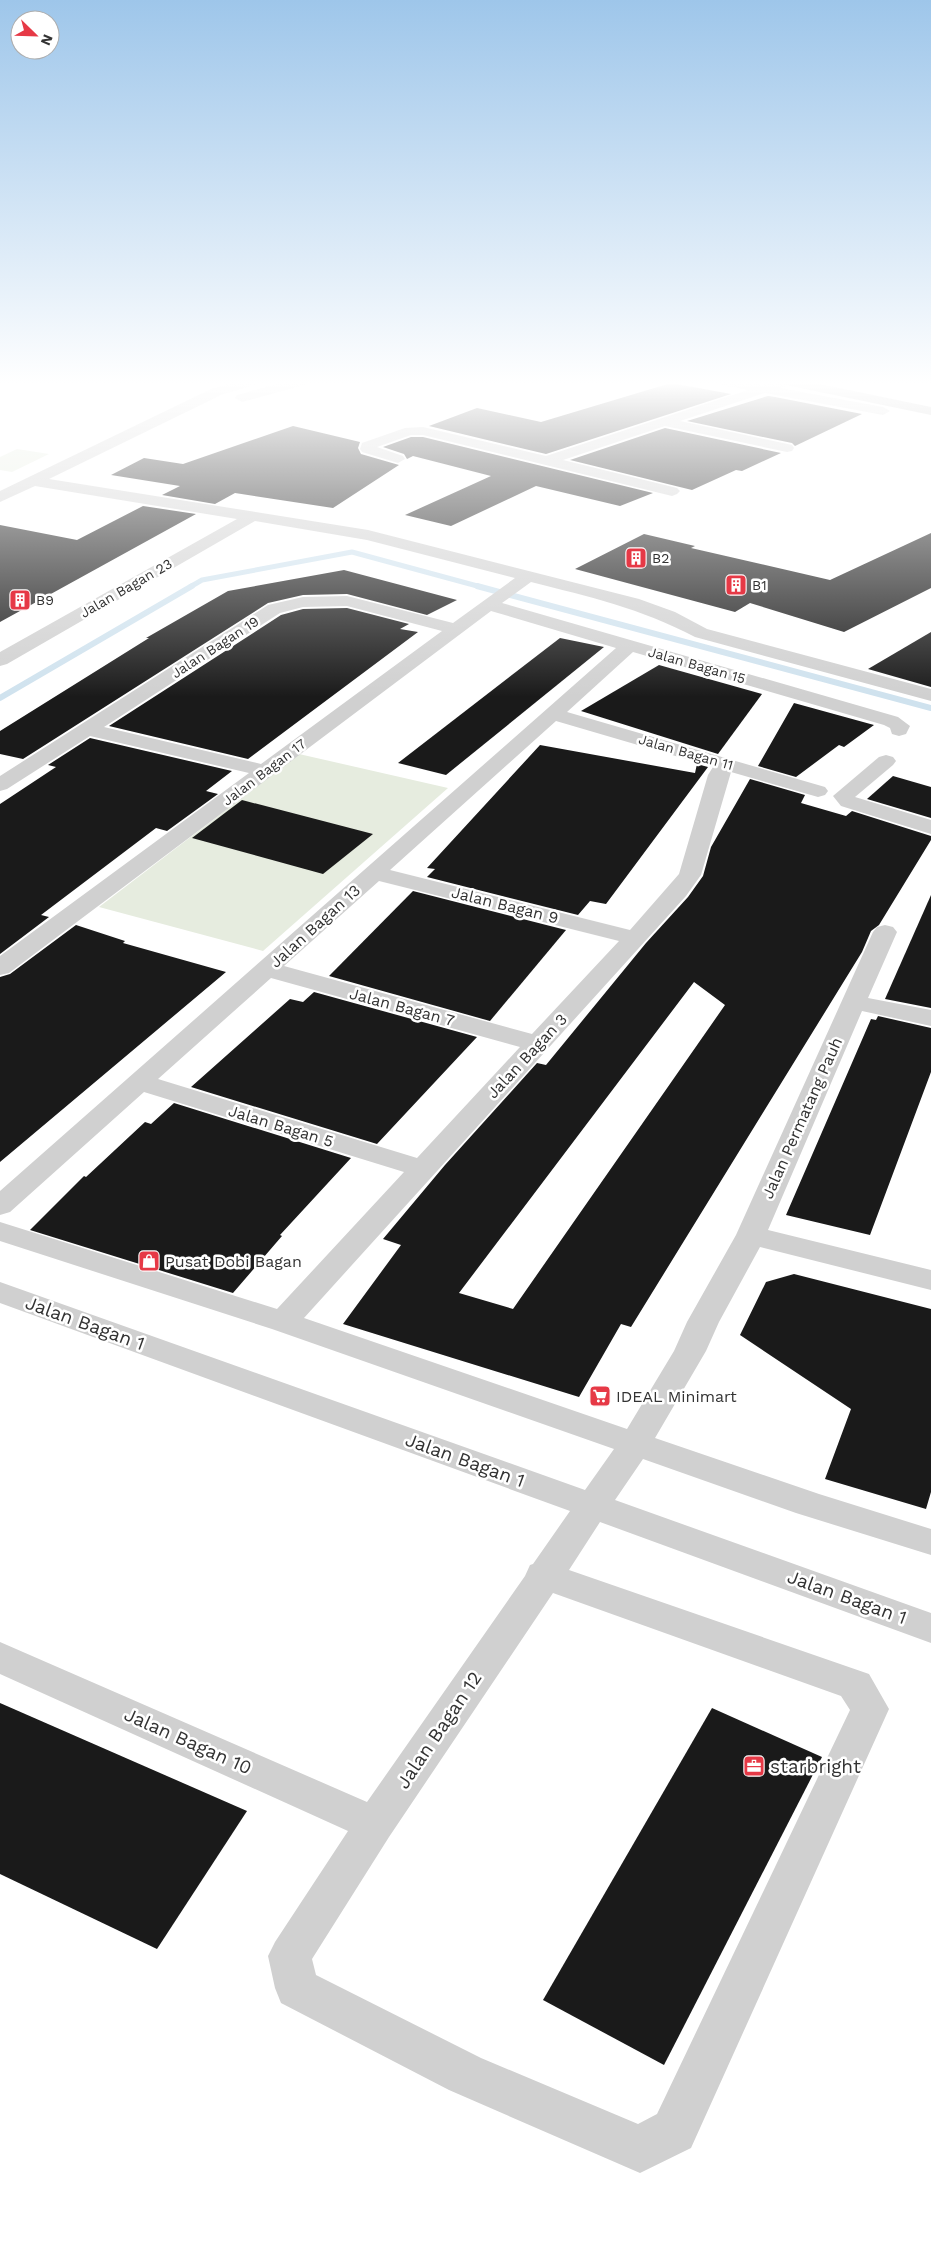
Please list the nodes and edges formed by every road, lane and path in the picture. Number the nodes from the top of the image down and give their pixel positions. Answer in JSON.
{"nodes":[{"id":1,"x":24,"y":486,"type":"edge"},
{"id":2,"x":60,"y":486,"type":"edge"},
{"id":3,"x":652,"y":486,"type":"edge"},
{"id":4,"x":672,"y":491,"type":"dead end"},
{"id":5,"x":0,"y":498,"type":"edge"},
{"id":6,"x":253,"y":516,"type":"junction"},
{"id":7,"x":522,"y":580,"type":"junction"},
{"id":8,"x":493,"y":602,"type":"junction"},
{"id":9,"x":456,"y":629,"type":"junction"},
{"id":10,"x":629,"y":646,"type":"junction"},
{"id":11,"x":4,"y":654,"type":"edge"},
{"id":12,"x":931,"y":695,"type":"edge"},
{"id":13,"x":553,"y":714,"type":"junction"},
{"id":14,"x":87,"y":729,"type":"junction"},
{"id":15,"x":899,"y":730,"type":"dead end"},
{"id":16,"x":886,"y":761,"type":"dead end"},
{"id":17,"x":726,"y":764,"type":"junction"},
{"id":18,"x":264,"y":772,"type":"junction"},
{"id":19,"x":0,"y":785,"type":"edge"},
{"id":20,"x":818,"y":791,"type":"dead end"},
{"id":21,"x":931,"y":827,"type":"edge"},
{"id":22,"x":374,"y":873,"type":"junction"},
{"id":23,"x":885,"y":932,"type":"dead end"},
{"id":24,"x":635,"y":938,"type":"junction"},
{"id":25,"x":0,"y":968,"type":"edge"},
{"id":26,"x":266,"y":969,"type":"junction"},
{"id":27,"x":853,"y":1002,"type":"junction"},
{"id":28,"x":931,"y":1018,"type":"edge"},
{"id":29,"x":538,"y":1044,"type":"junction"},
{"id":30,"x":139,"y":1082,"type":"junction"},
{"id":31,"x":423,"y":1169,"type":"junction"},
{"id":32,"x":0,"y":1206,"type":"edge"},
{"id":33,"x":0,"y":1231,"type":"edge"},
{"id":34,"x":751,"y":1235,"type":"junction"},
{"id":35,"x":931,"y":1280,"type":"edge"},
{"id":36,"x":0,"y":1292,"type":"edge"},
{"id":37,"x":283,"y":1322,"type":"junction"},
{"id":38,"x":636,"y":1443,"type":"junction"},
{"id":39,"x":592,"y":1506,"type":"junction"},
{"id":40,"x":931,"y":1542,"type":"edge"},
{"id":41,"x":543,"y":1575,"type":"junction"},
{"id":42,"x":931,"y":1628,"type":"edge"},
{"id":43,"x":0,"y":1657,"type":"edge"},
{"id":44,"x":375,"y":1824,"type":"junction"}],
"edges":[{"from":1,"to":5,"type":"street"},
{"from":2,"to":6,"type":"street"},
{"from":3,"to":4,"type":"street"},
{"from":6,"to":7,"type":"street"},
{"from":6,"to":11,"type":"street","name":"Jalan Bagan 23"},
{"from":7,"to":8,"type":"street","name":"Jalan Bagan 17"},
{"from":7,"to":12,"type":"street"},
{"from":8,"to":9,"type":"street","name":"Jalan Bagan 17"},
{"from":8,"to":10,"type":"street","name":"Jalan Bagan 15"},
{"from":9,"to":14,"type":"street","name":"Jalan Bagan 19"},
{"from":9,"to":18,"type":"street","name":"Jalan Bagan 17"},
{"from":10,"to":13,"type":"street","name":"Jalan Bagan 13"},
{"from":10,"to":15,"type":"street","name":"Jalan Bagan 15"},
{"from":13,"to":17,"type":"street","name":"Jalan Bagan 11"},
{"from":13,"to":22,"type":"street","name":"Jalan Bagan 13"},
{"from":14,"to":18,"type":"street"},
{"from":14,"to":19,"type":"street","name":"Jalan Bagan 19"},
{"from":16,"to":21,"type":"street"},
{"from":17,"to":20,"type":"street","name":"Jalan Bagan 11"},
{"from":17,"to":24,"type":"street","name":"Jalan Bagan 3"},
{"from":18,"to":25,"type":"street","name":"Jalan Bagan 17"},
{"from":22,"to":24,"type":"street","name":"Jalan Bagan 9"},
{"from":22,"to":26,"type":"street","name":"Jalan Bagan 13"},
{"from":23,"to":27,"type":"street","name":"Jalan Permatang Pauh"},
{"from":24,"to":29,"type":"street","name":"Jalan Bagan 3"},
{"from":26,"to":29,"type":"street","name":"Jalan Bagan 7"},
{"from":26,"to":30,"type":"street","name":"Jalan Bagan 13"},
{"from":27,"to":28,"type":"street"},
{"from":27,"to":34,"type":"street","name":"Jalan Permatang Pauh"},
{"from":29,"to":31,"type":"street","name":"Jalan Bagan 3"},
{"from":30,"to":31,"type":"street","name":"Jalan Bagan 5"},
{"from":30,"to":32,"type":"street","name":"Jalan Bagan 13"},
{"from":31,"to":37,"type":"street","name":"Jalan Bagan 3"},
{"from":33,"to":37,"type":"street"},
{"from":34,"to":35,"type":"street"},
{"from":34,"to":38,"type":"street","name":"Jalan Permatang Pauh"},
{"from":36,"to":39,"type":"street","name":"Jalan Bagan 1"},
{"from":37,"to":38,"type":"street"},
{"from":38,"to":39,"type":"street","name":"Jalan Permatang Pauh"},
{"from":38,"to":40,"type":"street"},
{"from":39,"to":41,"type":"street","name":"Jalan Bagan 12"},
{"from":39,"to":42,"type":"street","name":"Jalan Bagan 1"},
{"from":41,"to":44,"type":"street","name":"Jalan Bagan 12"},
{"from":41,"to":44,"type":"street","name":"Jalan Bagan 12"},
{"from":43,"to":44,"type":"street","name":"Jalan Bagan 10"}]}
